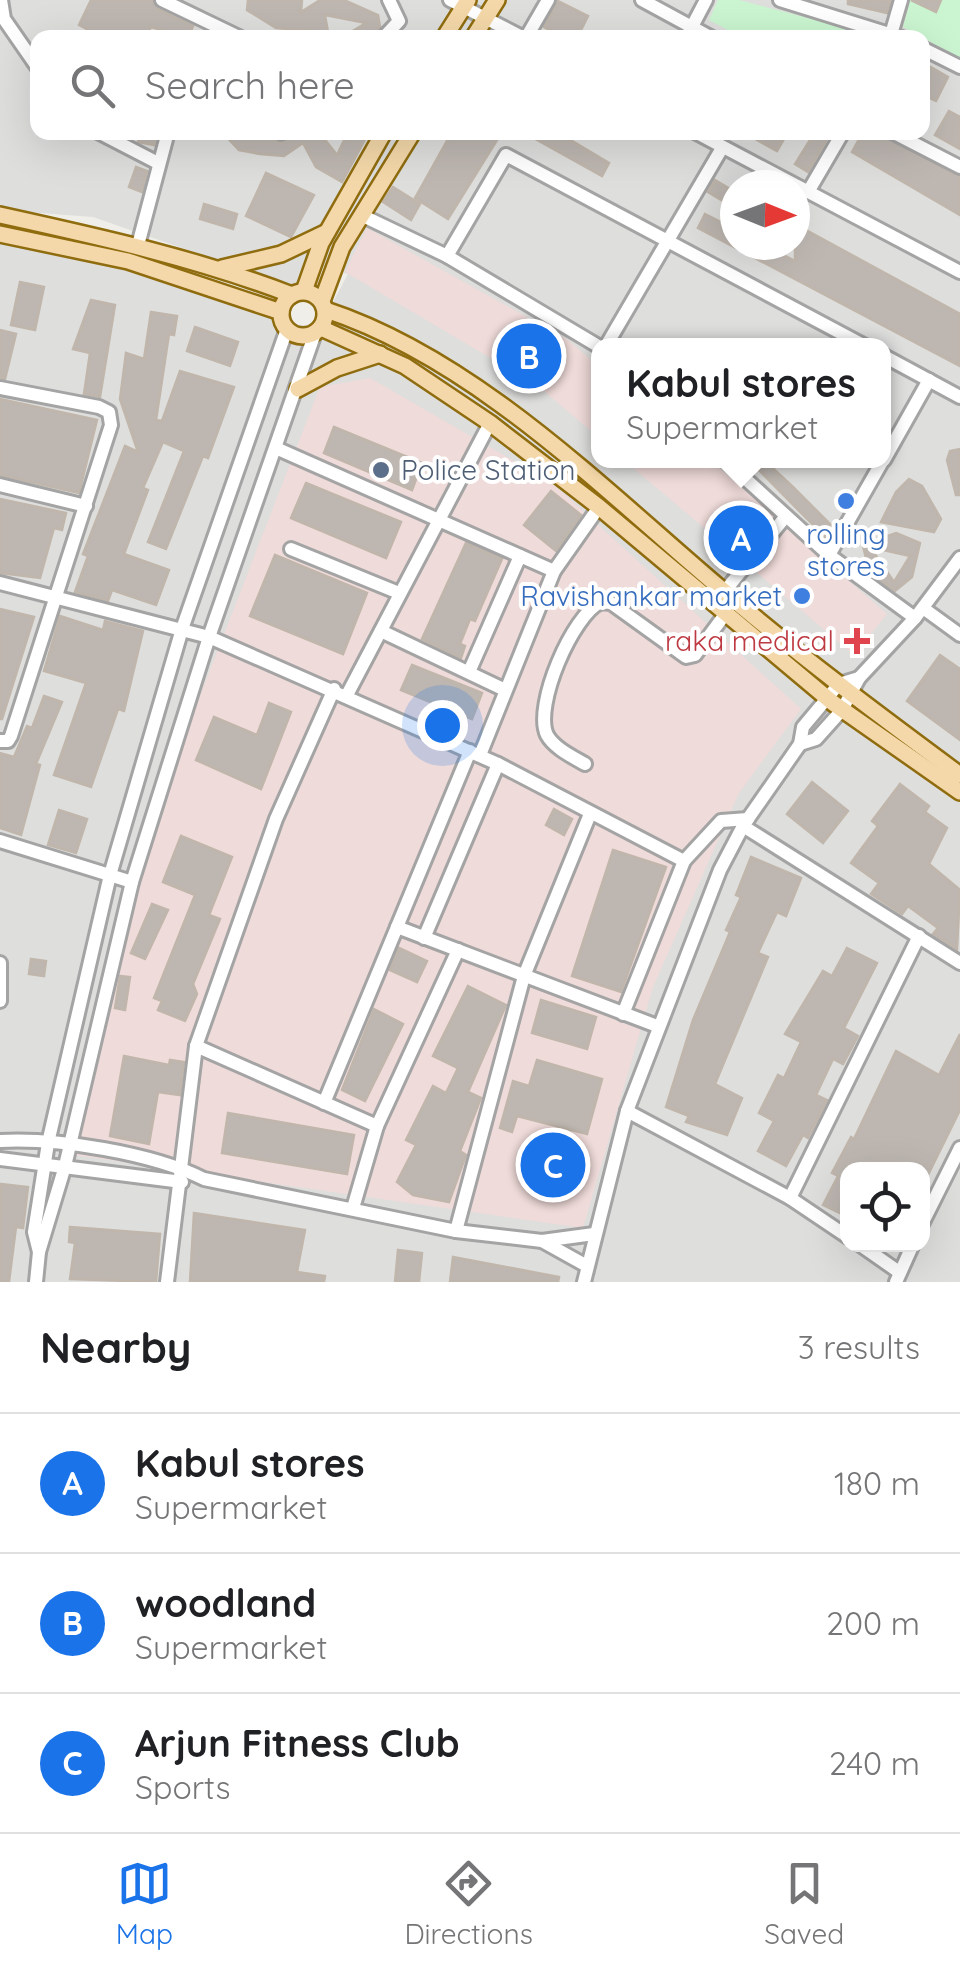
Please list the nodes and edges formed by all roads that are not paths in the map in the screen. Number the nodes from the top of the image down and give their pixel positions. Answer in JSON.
{"nodes":[{"id":1,"x":1,"y":0,"type":"edge"},
{"id":2,"x":162,"y":0,"type":"edge"},
{"id":3,"x":389,"y":0,"type":"edge"},
{"id":4,"x":497,"y":0,"type":"edge"},
{"id":5,"x":548,"y":0,"type":"edge"},
{"id":6,"x":642,"y":0,"type":"edge"},
{"id":7,"x":706,"y":0,"type":"edge"},
{"id":8,"x":780,"y":0,"type":"edge"},
{"id":9,"x":901,"y":0,"type":"edge"},
{"id":10,"x":461,"y":2,"type":"edge"},
{"id":11,"x":487,"y":16,"type":"junction"},
{"id":12,"x":205,"y":20,"type":"junction"},
{"id":13,"x":202,"y":30,"type":"edge"},
{"id":14,"x":225,"y":30,"type":"edge"},
{"id":15,"x":391,"y":30,"type":"edge"},
{"id":16,"x":448,"y":30,"type":"edge"},
{"id":17,"x":478,"y":30,"type":"edge"},
{"id":18,"x":511,"y":30,"type":"edge"},
{"id":19,"x":530,"y":30,"type":"edge"},
{"id":20,"x":685,"y":30,"type":"edge"},
{"id":21,"x":689,"y":30,"type":"edge"},
{"id":22,"x":876,"y":30,"type":"edge"},
{"id":23,"x":896,"y":30,"type":"edge"},
{"id":24,"x":930,"y":52,"type":"edge"},
{"id":25,"x":30,"y":56,"type":"edge"},
{"id":26,"x":960,"y":67,"type":"edge"},
{"id":27,"x":113,"y":140,"type":"edge"},
{"id":28,"x":165,"y":140,"type":"edge"},
{"id":29,"x":379,"y":140,"type":"edge"},
{"id":30,"x":408,"y":140,"type":"edge"},
{"id":31,"x":708,"y":140,"type":"edge"},
{"id":32,"x":837,"y":140,"type":"edge"},
{"id":33,"x":908,"y":140,"type":"edge"},
{"id":34,"x":722,"y":148,"type":"junction"},
{"id":35,"x":158,"y":163,"type":"junction"},
{"id":36,"x":960,"y":167,"type":"edge"},
{"id":37,"x":765,"y":170,"type":"edge"},
{"id":38,"x":810,"y":188,"type":"edge"},
{"id":39,"x":810,"y":193,"type":"edge"},
{"id":40,"x":360,"y":215,"type":"junction"},
{"id":41,"x":0,"y":216,"type":"edge"},
{"id":42,"x":327,"y":232,"type":"junction"},
{"id":43,"x":0,"y":234,"type":"edge"},
{"id":44,"x":668,"y":240,"type":"junction"},
{"id":45,"x":138,"y":245,"type":"junction"},
{"id":46,"x":448,"y":256,"type":"junction"},
{"id":47,"x":222,"y":268,"type":"junction"},
{"id":48,"x":960,"y":272,"type":"edge"},
{"id":49,"x":298,"y":293,"type":"junction"},
{"id":50,"x":324,"y":305,"type":"junction"},
{"id":51,"x":281,"y":312,"type":"junction"},
{"id":52,"x":287,"y":329,"type":"junction"},
{"id":53,"x":318,"y":331,"type":"junction"},
{"id":54,"x":611,"y":338,"type":"edge"},
{"id":55,"x":850,"y":338,"type":"edge"},
{"id":56,"x":591,"y":342,"type":"edge"},
{"id":57,"x":380,"y":354,"type":"junction"},
{"id":58,"x":891,"y":360,"type":"edge"},
{"id":59,"x":929,"y":380,"type":"junction"},
{"id":60,"x":0,"y":388,"type":"edge"},
{"id":61,"x":298,"y":390,"type":"junction"},
{"id":62,"x":960,"y":398,"type":"edge"},
{"id":63,"x":490,"y":422,"type":"junction"},
{"id":64,"x":891,"y":446,"type":"edge"},
{"id":65,"x":278,"y":449,"type":"junction"},
{"id":66,"x":735,"y":468,"type":"edge"},
{"id":67,"x":878,"y":468,"type":"edge"},
{"id":68,"x":0,"y":485,"type":"edge"},
{"id":69,"x":86,"y":506,"type":"junction"},
{"id":70,"x":599,"y":507,"type":"junction"},
{"id":71,"x":786,"y":516,"type":"junction"},
{"id":72,"x":440,"y":517,"type":"junction"},
{"id":73,"x":292,"y":549,"type":"dead end"},
{"id":74,"x":829,"y":555,"type":"junction"},
{"id":75,"x":520,"y":556,"type":"junction"},
{"id":76,"x":960,"y":558,"type":"edge"},
{"id":77,"x":554,"y":570,"type":"junction"},
{"id":78,"x":0,"y":583,"type":"edge"},
{"id":79,"x":724,"y":592,"type":"junction"},
{"id":80,"x":54,"y":594,"type":"junction"},
{"id":81,"x":399,"y":594,"type":"junction"},
{"id":82,"x":726,"y":613,"type":"junction"},
{"id":83,"x":919,"y":613,"type":"junction"},
{"id":84,"x":182,"y":630,"type":"junction"},
{"id":85,"x":381,"y":631,"type":"junction"},
{"id":86,"x":960,"y":636,"type":"edge"},
{"id":87,"x":209,"y":637,"type":"junction"},
{"id":88,"x":469,"y":672,"type":"junction"},
{"id":89,"x":859,"y":678,"type":"junction"},
{"id":90,"x":839,"y":684,"type":"junction"},
{"id":91,"x":503,"y":689,"type":"junction"},
{"id":92,"x":340,"y":692,"type":"junction"},
{"id":93,"x":853,"y":696,"type":"junction"},
{"id":94,"x":827,"y":698,"type":"junction"},
{"id":95,"x":842,"y":710,"type":"junction"},
{"id":96,"x":0,"y":741,"type":"edge"},
{"id":97,"x":800,"y":744,"type":"junction"},
{"id":98,"x":475,"y":753,"type":"junction"},
{"id":99,"x":498,"y":764,"type":"junction"},
{"id":100,"x":584,"y":764,"type":"dead end"},
{"id":101,"x":960,"y":775,"type":"edge"},
{"id":102,"x":960,"y":792,"type":"edge"},
{"id":103,"x":590,"y":814,"type":"junction"},
{"id":104,"x":745,"y":822,"type":"junction"},
{"id":105,"x":0,"y":841,"type":"edge"},
{"id":106,"x":684,"y":860,"type":"junction"},
{"id":107,"x":110,"y":875,"type":"junction"},
{"id":108,"x":132,"y":882,"type":"junction"},
{"id":109,"x":397,"y":927,"type":"junction"},
{"id":110,"x":919,"y":936,"type":"junction"},
{"id":111,"x":424,"y":938,"type":"junction"},
{"id":112,"x":458,"y":950,"type":"junction"},
{"id":113,"x":960,"y":963,"type":"edge"},
{"id":114,"x":0,"y":964,"type":"edge"},
{"id":115,"x":524,"y":976,"type":"junction"},
{"id":116,"x":0,"y":1001,"type":"edge"},
{"id":117,"x":623,"y":1014,"type":"junction"},
{"id":118,"x":657,"y":1026,"type":"junction"},
{"id":119,"x":196,"y":1046,"type":"junction"},
{"id":120,"x":324,"y":1103,"type":"junction"},
{"id":121,"x":627,"y":1112,"type":"junction"},
{"id":122,"x":376,"y":1126,"type":"junction"},
{"id":123,"x":0,"y":1141,"type":"edge"},
{"id":124,"x":48,"y":1143,"type":"junction"},
{"id":125,"x":70,"y":1146,"type":"junction"},
{"id":126,"x":960,"y":1148,"type":"edge"},
{"id":127,"x":0,"y":1159,"type":"edge"},
{"id":128,"x":45,"y":1164,"type":"junction"},
{"id":129,"x":65,"y":1166,"type":"junction"},
{"id":130,"x":179,"y":1166,"type":"junction"},
{"id":131,"x":204,"y":1179,"type":"junction"},
{"id":132,"x":176,"y":1183,"type":"junction"},
{"id":133,"x":790,"y":1198,"type":"junction"},
{"id":134,"x":353,"y":1208,"type":"junction"},
{"id":135,"x":930,"y":1208,"type":"edge"},
{"id":136,"x":456,"y":1230,"type":"junction"},
{"id":137,"x":840,"y":1232,"type":"edge"},
{"id":138,"x":594,"y":1234,"type":"junction"},
{"id":139,"x":542,"y":1242,"type":"junction"},
{"id":140,"x":40,"y":1252,"type":"junction"},
{"id":141,"x":868,"y":1252,"type":"edge"},
{"id":142,"x":908,"y":1252,"type":"edge"},
{"id":143,"x":586,"y":1266,"type":"junction"},
{"id":144,"x":897,"y":1277,"type":"edge"},
{"id":145,"x":36,"y":1282,"type":"edge"},
{"id":146,"x":167,"y":1282,"type":"edge"},
{"id":147,"x":584,"y":1282,"type":"edge"}],
"edges":[{"from":1,"to":25,"type":"street"},
{"from":2,"to":12,"type":"street"},
{"from":3,"to":15,"type":"street"},
{"from":4,"to":11,"type":"main road"},
{"from":5,"to":19,"type":"street"},
{"from":6,"to":20,"type":"street"},
{"from":7,"to":21,"type":"street"},
{"from":8,"to":22,"type":"street"},
{"from":9,"to":23,"type":"street"},
{"from":10,"to":11,"type":"street"},
{"from":10,"to":16,"type":"main road"},
{"from":11,"to":17,"type":"main road"},
{"from":11,"to":18,"type":"street"},
{"from":12,"to":13,"type":"street"},
{"from":12,"to":14,"type":"street"},
{"from":24,"to":26,"type":"street"},
{"from":27,"to":35,"type":"street"},
{"from":28,"to":35,"type":"street"},
{"from":29,"to":42,"type":"main road"},
{"from":30,"to":40,"type":"main road"},
{"from":31,"to":34,"type":"street"},
{"from":32,"to":38,"type":"street"},
{"from":33,"to":36,"type":"street"},
{"from":34,"to":37,"type":"street"},
{"from":34,"to":44,"type":"street"},
{"from":35,"to":45,"type":"street"},
{"from":39,"to":48,"type":"street"},
{"from":40,"to":46,"type":"street"},
{"from":40,"to":50,"type":"main road"},
{"from":41,"to":45,"type":"main road"},
{"from":42,"to":47,"type":"main road"},
{"from":42,"to":49,"type":"main road"},
{"from":43,"to":51,"type":"main road"},
{"from":44,"to":46,"type":"street"},
{"from":44,"to":54,"type":"street"},
{"from":44,"to":55,"type":"street"},
{"from":45,"to":47,"type":"main road"},
{"from":46,"to":56,"type":"street"},
{"from":47,"to":49,"type":"main road"},
{"from":49,"to":50,"type":"main road"},
{"from":49,"to":51,"type":"main road"},
{"from":50,"to":53,"type":"main road"},
{"from":50,"to":79,"type":"main road"},
{"from":51,"to":52,"type":"main road"},
{"from":52,"to":53,"type":"main road"},
{"from":52,"to":84,"type":"street"},
{"from":53,"to":57,"type":"main road"},
{"from":53,"to":61,"type":"street"},
{"from":57,"to":61,"type":"main road"},
{"from":57,"to":63,"type":"main road"},
{"from":58,"to":59,"type":"street"},
{"from":59,"to":62,"type":"street"},
{"from":59,"to":64,"type":"street"},
{"from":60,"to":69,"type":"street"},
{"from":61,"to":65,"type":"street"},
{"from":63,"to":70,"type":"main road"},
{"from":63,"to":72,"type":"street"},
{"from":65,"to":72,"type":"street"},
{"from":65,"to":87,"type":"street"},
{"from":66,"to":71,"type":"street"},
{"from":67,"to":74,"type":"street"},
{"from":68,"to":69,"type":"street"},
{"from":69,"to":80,"type":"street"},
{"from":70,"to":77,"type":"street"},
{"from":70,"to":82,"type":"main road"},
{"from":71,"to":74,"type":"street"},
{"from":71,"to":79,"type":"street"},
{"from":72,"to":75,"type":"street"},
{"from":72,"to":81,"type":"street"},
{"from":73,"to":81,"type":"street"},
{"from":74,"to":83,"type":"street"},
{"from":75,"to":77,"type":"street"},
{"from":75,"to":88,"type":"street"},
{"from":76,"to":83,"type":"street"},
{"from":77,"to":91,"type":"street"},
{"from":78,"to":80,"type":"street"},
{"from":79,"to":90,"type":"main road"},
{"from":80,"to":84,"type":"street"},
{"from":80,"to":96,"type":"street"},
{"from":81,"to":85,"type":"street"},
{"from":82,"to":94,"type":"main road"},
{"from":82,"to":100,"type":"street"},
{"from":83,"to":86,"type":"street"},
{"from":83,"to":89,"type":"street"},
{"from":84,"to":87,"type":"street"},
{"from":84,"to":107,"type":"street"},
{"from":85,"to":88,"type":"street"},
{"from":85,"to":92,"type":"street"},
{"from":87,"to":92,"type":"street"},
{"from":87,"to":108,"type":"street"},
{"from":88,"to":91,"type":"street"},
{"from":89,"to":90,"type":"street"},
{"from":89,"to":93,"type":"street"},
{"from":90,"to":93,"type":"main road"},
{"from":90,"to":94,"type":"street"},
{"from":91,"to":98,"type":"street"},
{"from":92,"to":98,"type":"street"},
{"from":92,"to":119,"type":"street"},
{"from":93,"to":95,"type":"street"},
{"from":93,"to":101,"type":"main road"},
{"from":94,"to":95,"type":"main road"},
{"from":94,"to":97,"type":"street"},
{"from":95,"to":97,"type":"street"},
{"from":95,"to":102,"type":"main road"},
{"from":97,"to":104,"type":"street"},
{"from":98,"to":99,"type":"street"},
{"from":98,"to":109,"type":"street"},
{"from":99,"to":103,"type":"street"},
{"from":99,"to":111,"type":"street"},
{"from":103,"to":106,"type":"street"},
{"from":103,"to":115,"type":"street"},
{"from":104,"to":106,"type":"street"},
{"from":104,"to":110,"type":"street"},
{"from":104,"to":118,"type":"street"},
{"from":105,"to":107,"type":"street"},
{"from":106,"to":117,"type":"street"},
{"from":107,"to":108,"type":"street"},
{"from":107,"to":124,"type":"street"},
{"from":108,"to":125,"type":"street"},
{"from":109,"to":111,"type":"street"},
{"from":109,"to":120,"type":"street"},
{"from":110,"to":113,"type":"street"},
{"from":110,"to":133,"type":"street"},
{"from":111,"to":112,"type":"street"},
{"from":112,"to":115,"type":"street"},
{"from":112,"to":122,"type":"street"},
{"from":114,"to":116,"type":"street"},
{"from":115,"to":117,"type":"street"},
{"from":115,"to":136,"type":"street"},
{"from":117,"to":118,"type":"street"},
{"from":118,"to":121,"type":"street"},
{"from":119,"to":120,"type":"street"},
{"from":119,"to":130,"type":"street"},
{"from":120,"to":122,"type":"street"},
{"from":121,"to":133,"type":"street"},
{"from":121,"to":138,"type":"street"},
{"from":122,"to":134,"type":"street"},
{"from":123,"to":124,"type":"street"},
{"from":124,"to":125,"type":"street"},
{"from":124,"to":128,"type":"street"},
{"from":125,"to":129,"type":"street"},
{"from":125,"to":130,"type":"street"},
{"from":126,"to":135,"type":"street"},
{"from":127,"to":128,"type":"street"},
{"from":128,"to":129,"type":"street"},
{"from":128,"to":140,"type":"street"},
{"from":129,"to":132,"type":"street"},
{"from":129,"to":140,"type":"street"},
{"from":130,"to":131,"type":"street"},
{"from":130,"to":132,"type":"street"},
{"from":131,"to":132,"type":"street"},
{"from":131,"to":134,"type":"street"},
{"from":132,"to":146,"type":"street"},
{"from":133,"to":137,"type":"street"},
{"from":134,"to":136,"type":"street"},
{"from":136,"to":139,"type":"street"},
{"from":138,"to":139,"type":"street"},
{"from":138,"to":143,"type":"street"},
{"from":139,"to":143,"type":"street"},
{"from":140,"to":145,"type":"street"},
{"from":141,"to":144,"type":"street"},
{"from":142,"to":144,"type":"street"},
{"from":143,"to":147,"type":"street"}]}
